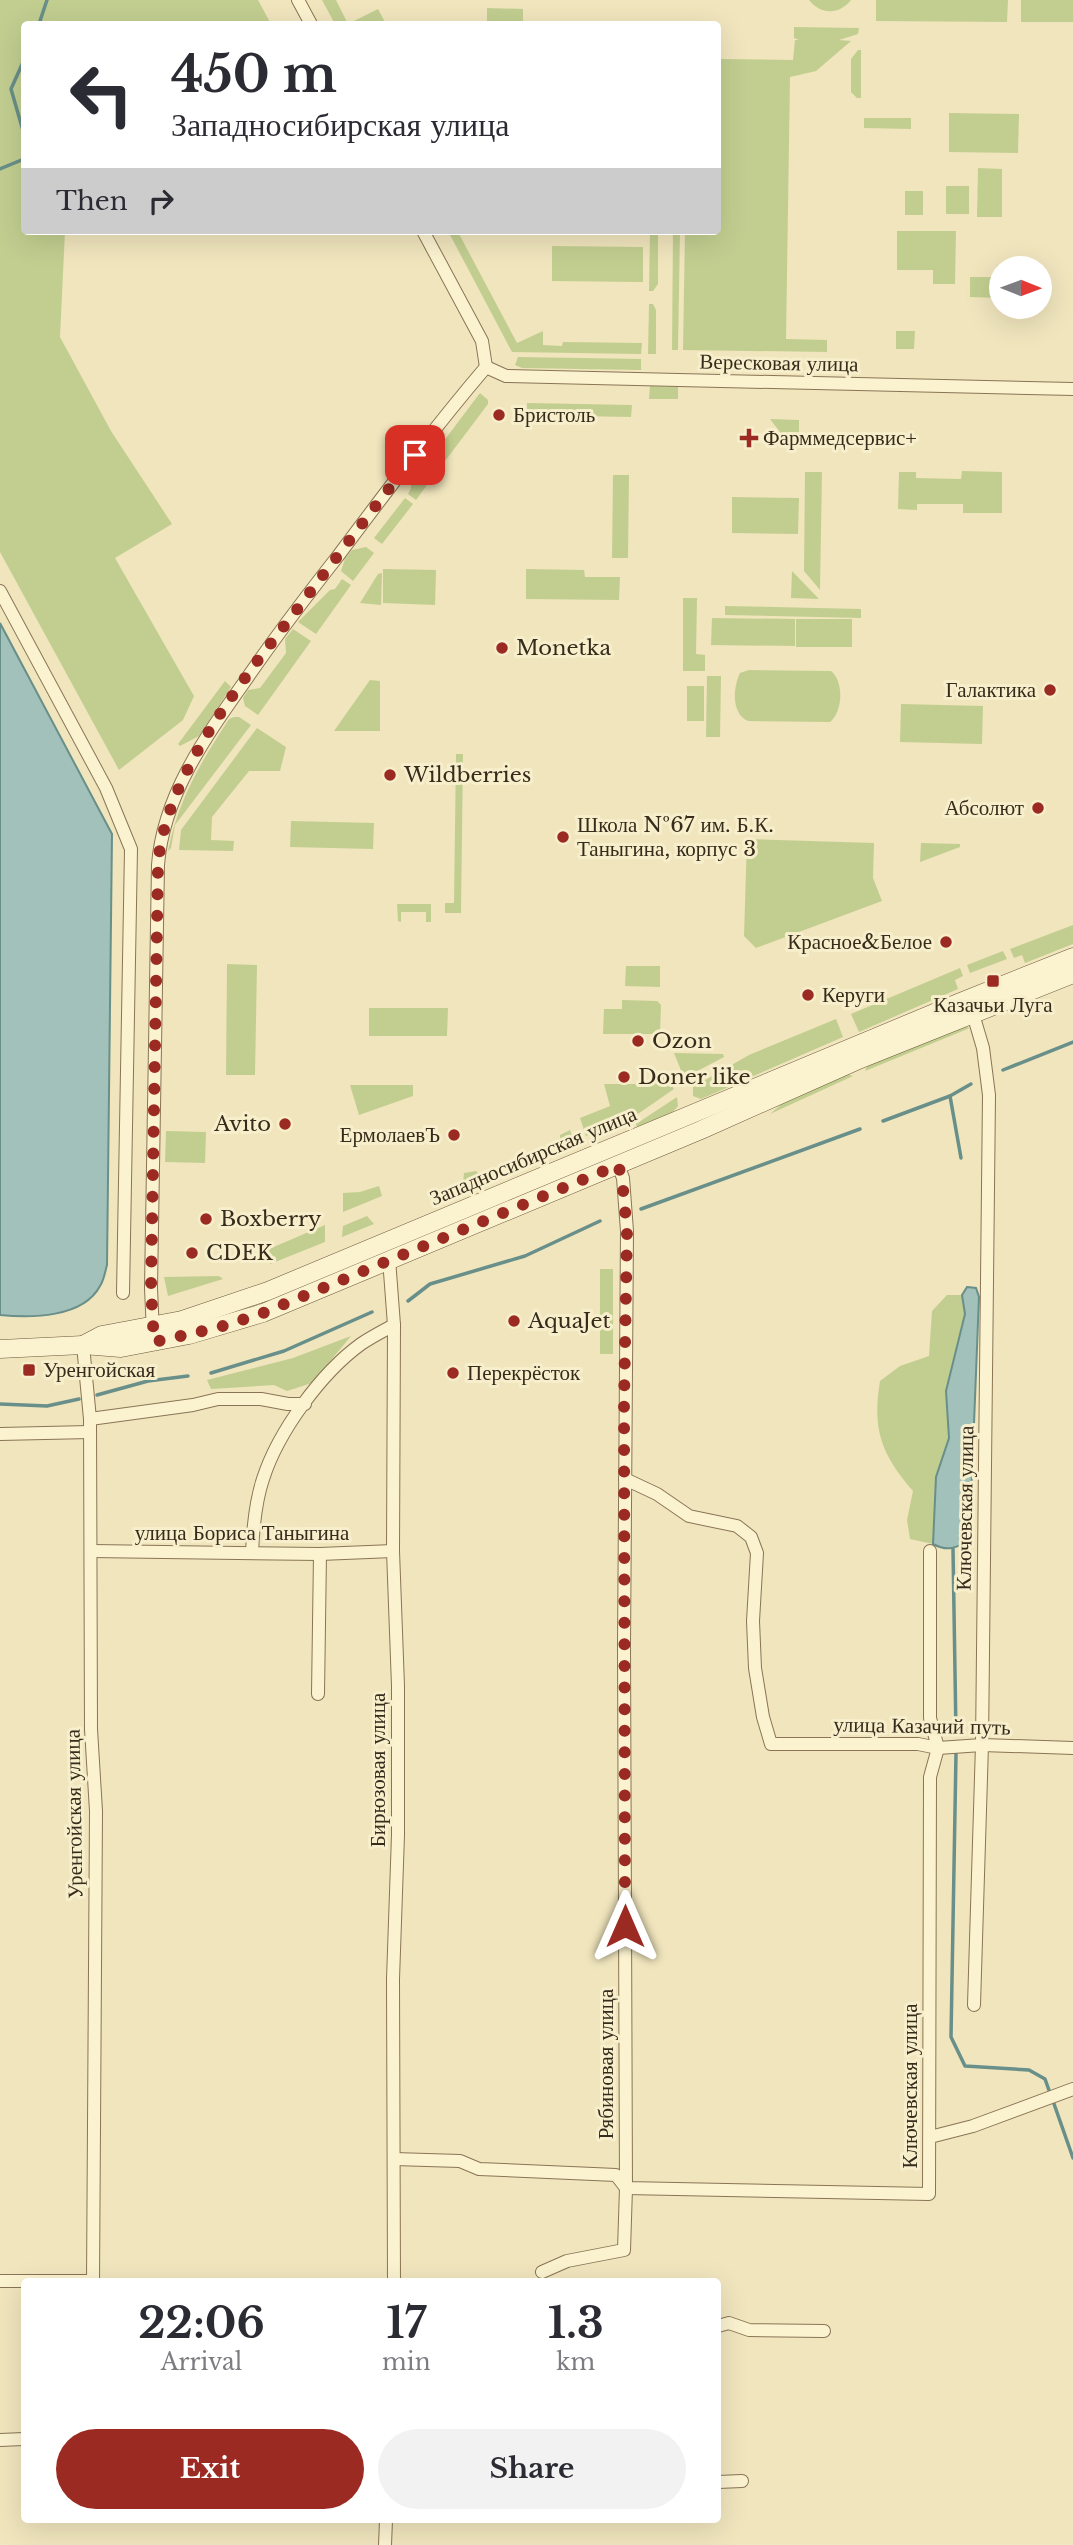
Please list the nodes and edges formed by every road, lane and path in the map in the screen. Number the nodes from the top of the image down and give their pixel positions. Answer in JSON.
{"nodes":[{"id":1,"x":298,"y":0,"type":"edge"},
{"id":2,"x":309,"y":21,"type":"edge"},
{"id":3,"x":425,"y":235,"type":"edge"},
{"id":4,"x":486,"y":367,"type":"junction"},
{"id":5,"x":1073,"y":389,"type":"edge"},
{"id":6,"x":0,"y":591,"type":"edge"},
{"id":7,"x":1073,"y":957,"type":"edge"},
{"id":8,"x":1073,"y":974,"type":"edge"},
{"id":9,"x":973,"y":1014,"type":"junction"},
{"id":10,"x":618,"y":1165,"type":"junction"},
{"id":11,"x":389,"y":1259,"type":"junction"},
{"id":12,"x":123,"y":1293,"type":"dead end"},
{"id":13,"x":394,"y":1325,"type":"junction"},
{"id":14,"x":153,"y":1334,"type":"junction"},
{"id":15,"x":83,"y":1345,"type":"junction"},
{"id":16,"x":0,"y":1349,"type":"edge"},
{"id":17,"x":305,"y":1404,"type":"junction"},
{"id":18,"x":90,"y":1425,"type":"junction"},
{"id":19,"x":0,"y":1434,"type":"edge"},
{"id":20,"x":625,"y":1479,"type":"junction"},
{"id":21,"x":91,"y":1551,"type":"junction"},
{"id":22,"x":393,"y":1551,"type":"junction"},
{"id":23,"x":930,"y":1551,"type":"dead end"},
{"id":24,"x":252,"y":1553,"type":"junction"},
{"id":25,"x":320,"y":1554,"type":"junction"},
{"id":26,"x":318,"y":1694,"type":"dead end"},
{"id":27,"x":982,"y":1745,"type":"junction"},
{"id":28,"x":938,"y":1748,"type":"junction"},
{"id":29,"x":1073,"y":1748,"type":"edge"},
{"id":30,"x":974,"y":2005,"type":"dead end"},
{"id":31,"x":1068,"y":2091,"type":"edge"},
{"id":32,"x":930,"y":2137,"type":"junction"},
{"id":33,"x":394,"y":2159,"type":"junction"},
{"id":34,"x":626,"y":2188,"type":"junction"},
{"id":35,"x":542,"y":2272,"type":"dead end"},
{"id":36,"x":93,"y":2278,"type":"edge"},
{"id":37,"x":394,"y":2278,"type":"edge"},
{"id":38,"x":0,"y":2281,"type":"edge"},
{"id":39,"x":21,"y":2281,"type":"edge"},
{"id":40,"x":721,"y":2325,"type":"edge"},
{"id":41,"x":824,"y":2331,"type":"dead end"},
{"id":42,"x":21,"y":2439,"type":"edge"},
{"id":43,"x":0,"y":2440,"type":"edge"},
{"id":44,"x":742,"y":2481,"type":"dead end"},
{"id":45,"x":721,"y":2482,"type":"edge"},
{"id":46,"x":386,"y":2523,"type":"edge"},
{"id":47,"x":386,"y":2545,"type":"edge"}],
"edges":[{"from":1,"to":2,"type":"street"},
{"from":3,"to":4,"type":"street"},
{"from":4,"to":5,"type":"street","name":"Вересковая улица"},
{"from":4,"to":14,"type":"street"},
{"from":6,"to":12,"type":"street"},
{"from":7,"to":14,"type":"main road","name":"Западносибирская улица"},
{"from":8,"to":9,"type":"main road","name":"Западносибирская улица"},
{"from":9,"to":10,"type":"main road","name":"Западносибирская улица"},
{"from":9,"to":27,"type":"street","name":"Ключевская улица"},
{"from":10,"to":11,"type":"main road","name":"Западносибирская улица"},
{"from":10,"to":20,"type":"street","name":"Рябиновая улица"},
{"from":11,"to":13,"type":"street","name":"Бирюзовая улица"},
{"from":11,"to":14,"type":"main road","name":"Западносибирская улица"},
{"from":13,"to":17,"type":"street"},
{"from":13,"to":22,"type":"street","name":"Бирюзовая улица"},
{"from":14,"to":15,"type":"main road","name":"Западносибирская улица"},
{"from":15,"to":16,"type":"main road","name":"Западносибирская улица"},
{"from":15,"to":18,"type":"street","name":"Уренгойская улица"},
{"from":17,"to":18,"type":"street"},
{"from":17,"to":24,"type":"street"},
{"from":18,"to":19,"type":"street"},
{"from":18,"to":21,"type":"street","name":"Уренгойская улица"},
{"from":20,"to":28,"type":"street","name":"улица Казачий путь"},
{"from":20,"to":34,"type":"street","name":"Рябиновая улица"},
{"from":21,"to":24,"type":"street","name":"улица Бориса Таныгина"},
{"from":21,"to":36,"type":"street","name":"Уренгойская улица"},
{"from":22,"to":25,"type":"street","name":"улица Бориса Таныгина"},
{"from":22,"to":33,"type":"street","name":"Бирюзовая улица"},
{"from":23,"to":28,"type":"street","name":"Ключевская улица"},
{"from":24,"to":25,"type":"street","name":"улица Бориса Таныгина"},
{"from":25,"to":26,"type":"street"},
{"from":27,"to":28,"type":"street","name":"улица Казачий путь"},
{"from":27,"to":29,"type":"street","name":"улица Казачий путь"},
{"from":27,"to":30,"type":"street","name":"Ключевская улица"},
{"from":28,"to":32,"type":"street","name":"Ключевская улица"},
{"from":31,"to":32,"type":"street"},
{"from":32,"to":34,"type":"street","name":"Ключевская улица"},
{"from":33,"to":34,"type":"street"},
{"from":33,"to":37,"type":"street","name":"Бирюзовая улица"},
{"from":34,"to":35,"type":"street","name":"Рябиновая улица"},
{"from":38,"to":39,"type":"street"},
{"from":40,"to":41,"type":"street"},
{"from":42,"to":43,"type":"street"},
{"from":44,"to":45,"type":"street"},
{"from":46,"to":47,"type":"street"}]}
